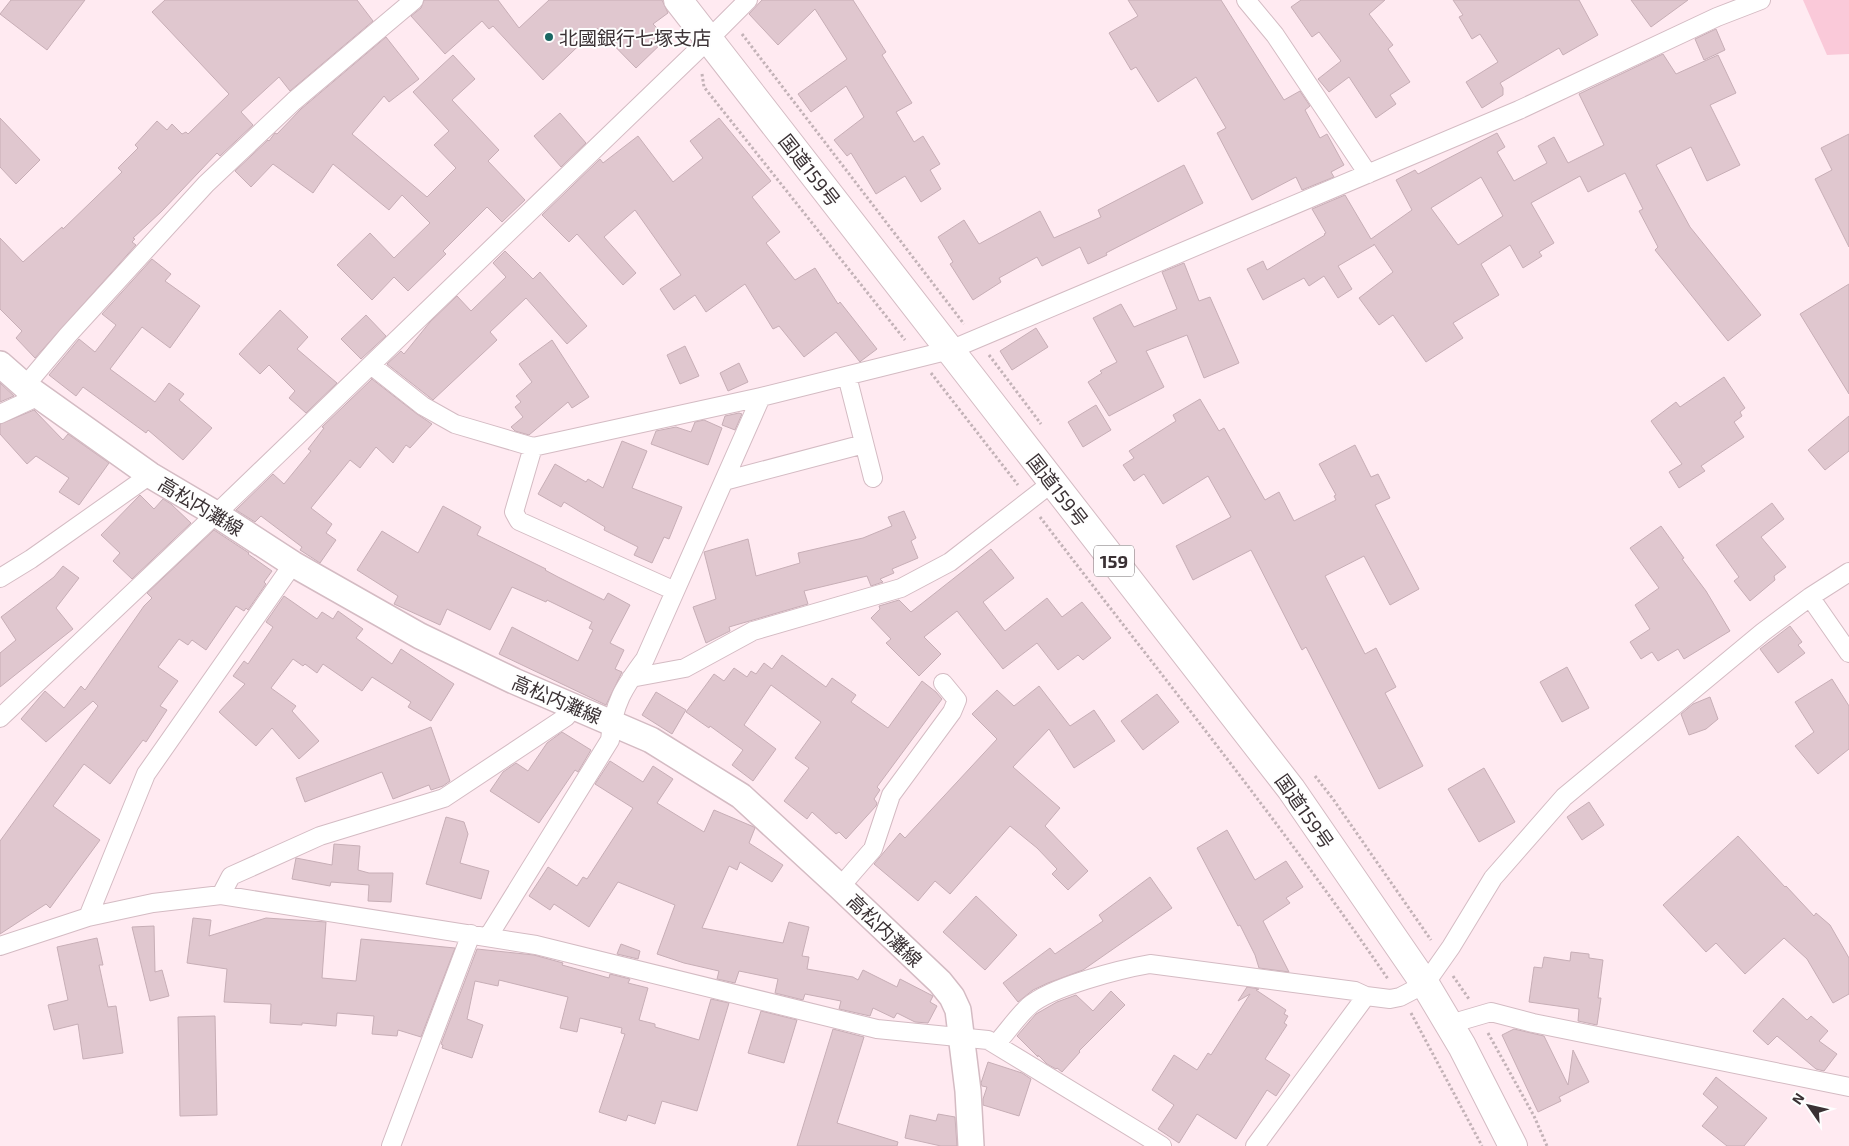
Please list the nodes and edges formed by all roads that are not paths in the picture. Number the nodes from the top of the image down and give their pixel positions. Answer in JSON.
{"nodes":[{"id":1,"x":414,"y":0,"type":"edge"},
{"id":2,"x":678,"y":0,"type":"edge"},
{"id":3,"x":748,"y":0,"type":"edge"},
{"id":4,"x":1246,"y":0,"type":"edge"},
{"id":5,"x":1761,"y":0,"type":"edge"},
{"id":6,"x":709,"y":39,"type":"junction"},
{"id":7,"x":1368,"y":174,"type":"junction"},
{"id":8,"x":950,"y":350,"type":"junction"},
{"id":9,"x":0,"y":364,"type":"edge"},
{"id":10,"x":371,"y":365,"type":"junction"},
{"id":11,"x":847,"y":376,"type":"junction"},
{"id":12,"x":32,"y":391,"type":"junction"},
{"id":13,"x":761,"y":397,"type":"junction"},
{"id":14,"x":0,"y":414,"type":"edge"},
{"id":15,"x":864,"y":444,"type":"junction"},
{"id":16,"x":533,"y":446,"type":"junction"},
{"id":17,"x":150,"y":475,"type":"junction"},
{"id":18,"x":873,"y":478,"type":"dead end"},
{"id":19,"x":724,"y":482,"type":"junction"},
{"id":20,"x":1053,"y":482,"type":"junction"},
{"id":21,"x":216,"y":514,"type":"junction"},
{"id":22,"x":293,"y":564,"type":"junction"},
{"id":23,"x":1849,"y":572,"type":"edge"},
{"id":24,"x":0,"y":578,"type":"edge"},
{"id":25,"x":675,"y":591,"type":"junction"},
{"id":26,"x":1810,"y":597,"type":"junction"},
{"id":27,"x":1849,"y":653,"type":"edge"},
{"id":28,"x":645,"y":659,"type":"junction"},
{"id":29,"x":685,"y":668,"type":"junction"},
{"id":30,"x":632,"y":678,"type":"junction"},
{"id":31,"x":943,"y":683,"type":"dead end"},
{"id":32,"x":574,"y":707,"type":"junction"},
{"id":33,"x":0,"y":718,"type":"edge"},
{"id":34,"x":612,"y":723,"type":"junction"},
{"id":35,"x":840,"y":887,"type":"junction"},
{"id":36,"x":221,"y":895,"type":"junction"},
{"id":37,"x":88,"y":918,"type":"junction"},
{"id":38,"x":480,"y":936,"type":"junction"},
{"id":39,"x":0,"y":946,"type":"edge"},
{"id":40,"x":1425,"y":984,"type":"junction"},
{"id":41,"x":1366,"y":996,"type":"junction"},
{"id":42,"x":1450,"y":1024,"type":"junction"},
{"id":43,"x":962,"y":1038,"type":"junction"},
{"id":44,"x":996,"y":1044,"type":"junction"},
{"id":45,"x":1849,"y":1087,"type":"edge"},
{"id":46,"x":391,"y":1146,"type":"edge"},
{"id":47,"x":971,"y":1146,"type":"edge"},
{"id":48,"x":1162,"y":1146,"type":"edge"},
{"id":49,"x":1255,"y":1146,"type":"edge"},
{"id":50,"x":1513,"y":1146,"type":"edge"}],
"edges":[{"from":1,"to":12,"type":"street"},
{"from":2,"to":6,"type":"highway","name":"国道159号","number":"159"},
{"from":3,"to":6,"type":"street"},
{"from":4,"to":7,"type":"street"},
{"from":5,"to":7,"type":"street"},
{"from":6,"to":8,"type":"highway","name":"国道159号","number":"159"},
{"from":6,"to":10,"type":"street"},
{"from":7,"to":8,"type":"street"},
{"from":8,"to":11,"type":"street"},
{"from":8,"to":20,"type":"highway","name":"国道159号","number":"159"},
{"from":9,"to":12,"type":"main road","name":"高松内灘線"},
{"from":10,"to":16,"type":"street"},
{"from":10,"to":21,"type":"street"},
{"from":11,"to":13,"type":"street"},
{"from":11,"to":15,"type":"street"},
{"from":12,"to":14,"type":"street"},
{"from":12,"to":17,"type":"main road","name":"高松内灘線"},
{"from":13,"to":16,"type":"street"},
{"from":13,"to":19,"type":"street"},
{"from":15,"to":18,"type":"street"},
{"from":15,"to":19,"type":"street"},
{"from":16,"to":25,"type":"street"},
{"from":17,"to":21,"type":"main road","name":"高松内灘線"},
{"from":17,"to":24,"type":"street"},
{"from":19,"to":25,"type":"street"},
{"from":20,"to":29,"type":"street"},
{"from":20,"to":40,"type":"highway","name":"国道159号","number":"159"},
{"from":21,"to":22,"type":"main road","name":"高松内灘線"},
{"from":21,"to":33,"type":"street"},
{"from":22,"to":32,"type":"main road","name":"高松内灘線"},
{"from":22,"to":37,"type":"street"},
{"from":23,"to":26,"type":"street"},
{"from":25,"to":28,"type":"street"},
{"from":26,"to":27,"type":"street"},
{"from":26,"to":40,"type":"street"},
{"from":28,"to":29,"type":"street"},
{"from":28,"to":30,"type":"street"},
{"from":29,"to":30,"type":"street"},
{"from":30,"to":34,"type":"street"},
{"from":31,"to":35,"type":"street"},
{"from":32,"to":34,"type":"main road","name":"高松内灘線"},
{"from":32,"to":36,"type":"street"},
{"from":34,"to":35,"type":"main road","name":"高松内灘線"},
{"from":34,"to":38,"type":"street"},
{"from":35,"to":43,"type":"main road","name":"高松内灘線"},
{"from":36,"to":37,"type":"street"},
{"from":36,"to":38,"type":"street"},
{"from":37,"to":39,"type":"street"},
{"from":38,"to":43,"type":"street"},
{"from":38,"to":46,"type":"street"},
{"from":40,"to":41,"type":"street"},
{"from":40,"to":42,"type":"highway","name":"国道159号","number":"159"},
{"from":41,"to":44,"type":"street"},
{"from":41,"to":49,"type":"street"},
{"from":42,"to":45,"type":"street"},
{"from":42,"to":50,"type":"highway","name":"国道159号","number":"159"},
{"from":43,"to":44,"type":"street"},
{"from":43,"to":47,"type":"main road","name":"高松内灘線"},
{"from":44,"to":48,"type":"street"}]}
